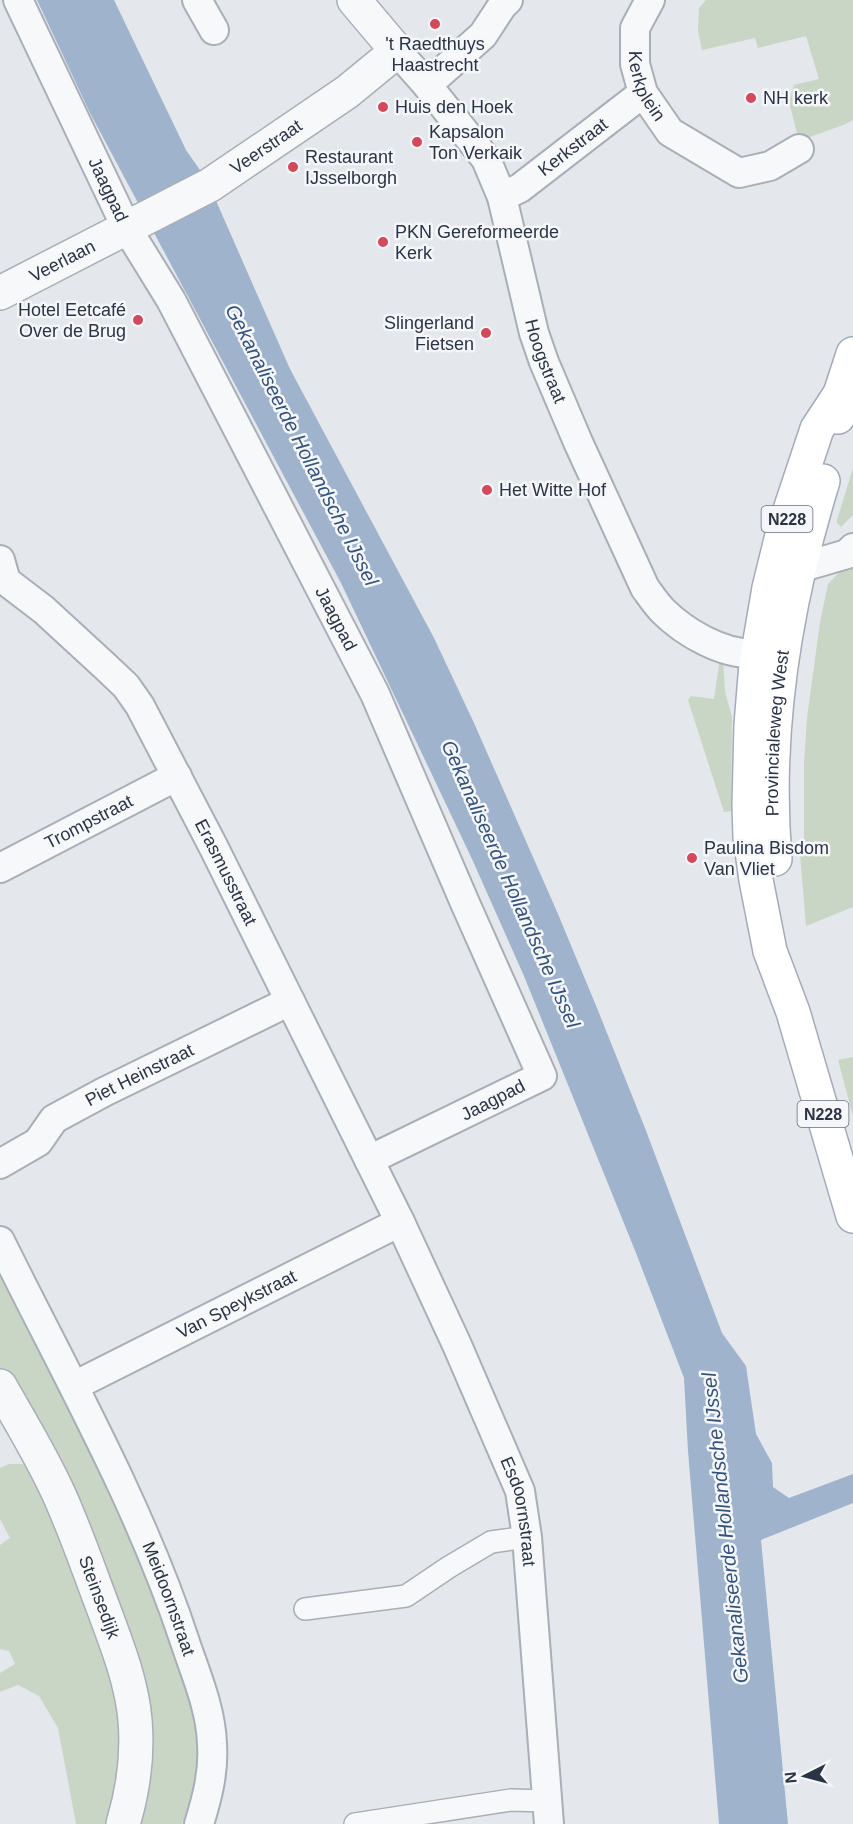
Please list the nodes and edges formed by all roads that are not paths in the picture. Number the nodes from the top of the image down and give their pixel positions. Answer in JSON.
{"nodes":[{"id":1,"x":18,"y":0,"type":"edge"},
{"id":2,"x":197,"y":0,"type":"edge"},
{"id":3,"x":354,"y":0,"type":"edge"},
{"id":4,"x":508,"y":0,"type":"edge"},
{"id":5,"x":650,"y":0,"type":"edge"},
{"id":6,"x":214,"y":30,"type":"dead end"},
{"id":7,"x":397,"y":51,"type":"junction"},
{"id":8,"x":427,"y":85,"type":"junction"},
{"id":9,"x":643,"y":93,"type":"junction"},
{"id":10,"x":799,"y":149,"type":"dead end"},
{"id":11,"x":502,"y":197,"type":"junction"},
{"id":12,"x":135,"y":223,"type":"junction"},
{"id":13,"x":0,"y":293,"type":"edge"},
{"id":14,"x":853,"y":354,"type":"edge"},
{"id":15,"x":840,"y":394,"type":"junction"},
{"id":16,"x":853,"y":549,"type":"edge"},
{"id":17,"x":799,"y":568,"type":"junction"},
{"id":18,"x":2,"y":575,"type":"edge"},
{"id":19,"x":785,"y":635,"type":"junction"},
{"id":20,"x":758,"y":653,"type":"junction"},
{"id":21,"x":177,"y":777,"type":"junction"},
{"id":22,"x":0,"y":868,"type":"edge"},
{"id":23,"x":290,"y":1001,"type":"junction"},
{"id":24,"x":794,"y":1012,"type":"junction"},
{"id":25,"x":369,"y":1160,"type":"junction"},
{"id":26,"x":0,"y":1164,"type":"edge"},
{"id":27,"x":853,"y":1216,"type":"edge"},
{"id":28,"x":400,"y":1222,"type":"junction"},
{"id":29,"x":0,"y":1241,"type":"edge"},
{"id":30,"x":0,"y":1386,"type":"edge"},
{"id":31,"x":74,"y":1386,"type":"junction"},
{"id":32,"x":526,"y":1537,"type":"junction"},
{"id":33,"x":305,"y":1609,"type":"dead end"},
{"id":34,"x":548,"y":1812,"type":"edge"},
{"id":35,"x":123,"y":1824,"type":"edge"},
{"id":36,"x":199,"y":1824,"type":"edge"},
{"id":37,"x":355,"y":1824,"type":"edge"}],
"edges":[{"from":1,"to":12,"type":"street","name":"Jaagpad"},
{"from":2,"to":6,"type":"street"},
{"from":3,"to":7,"type":"street","name":"Hoogstraat"},
{"from":4,"to":8,"type":"street"},
{"from":5,"to":9,"type":"street","name":"Kerkplein"},
{"from":7,"to":8,"type":"street","name":"Hoogstraat"},
{"from":7,"to":12,"type":"street","name":"Veerstraat"},
{"from":8,"to":11,"type":"street","name":"Hoogstraat"},
{"from":9,"to":10,"type":"street","name":"Kerkplein"},
{"from":9,"to":11,"type":"street","name":"Kerkstraat"},
{"from":11,"to":20,"type":"street","name":"Hoogstraat"},
{"from":12,"to":13,"type":"street","name":"Veerlaan"},
{"from":12,"to":25,"type":"street","name":"Jaagpad"},
{"from":14,"to":15,"type":"main road","number":"N228"},
{"from":15,"to":17,"type":"main road","number":"N228"},
{"from":15,"to":20,"type":"main road","number":"N228"},
{"from":16,"to":17,"type":"street"},
{"from":17,"to":19,"type":"main road","number":"N228"},
{"from":18,"to":21,"type":"street","name":"Erasmusstraat"},
{"from":19,"to":20,"type":"street"},
{"from":19,"to":24,"type":"main road","name":"Provincialeweg West","number":"N228"},
{"from":20,"to":24,"type":"main road","name":"Provincialeweg West","number":"N228"},
{"from":21,"to":22,"type":"street","name":"Trompstraat"},
{"from":21,"to":23,"type":"street","name":"Erasmusstraat"},
{"from":23,"to":25,"type":"street","name":"Erasmusstraat"},
{"from":23,"to":26,"type":"street","name":"Piet Heinstraat"},
{"from":24,"to":27,"type":"main road","name":"Provincialeweg West","number":"N228"},
{"from":25,"to":28,"type":"street","name":"Erasmusstraat"},
{"from":28,"to":31,"type":"street","name":"Van Speykstraat"},
{"from":28,"to":32,"type":"street","name":"Esdoornstraat"},
{"from":29,"to":31,"type":"street","name":"Meidoornstraat"},
{"from":30,"to":35,"type":"street","name":"Steinsedijk"},
{"from":31,"to":36,"type":"street","name":"Meidoornstraat"},
{"from":32,"to":33,"type":"street"},
{"from":32,"to":34,"type":"street","name":"Esdoornstraat"},
{"from":34,"to":37,"type":"street"}]}
